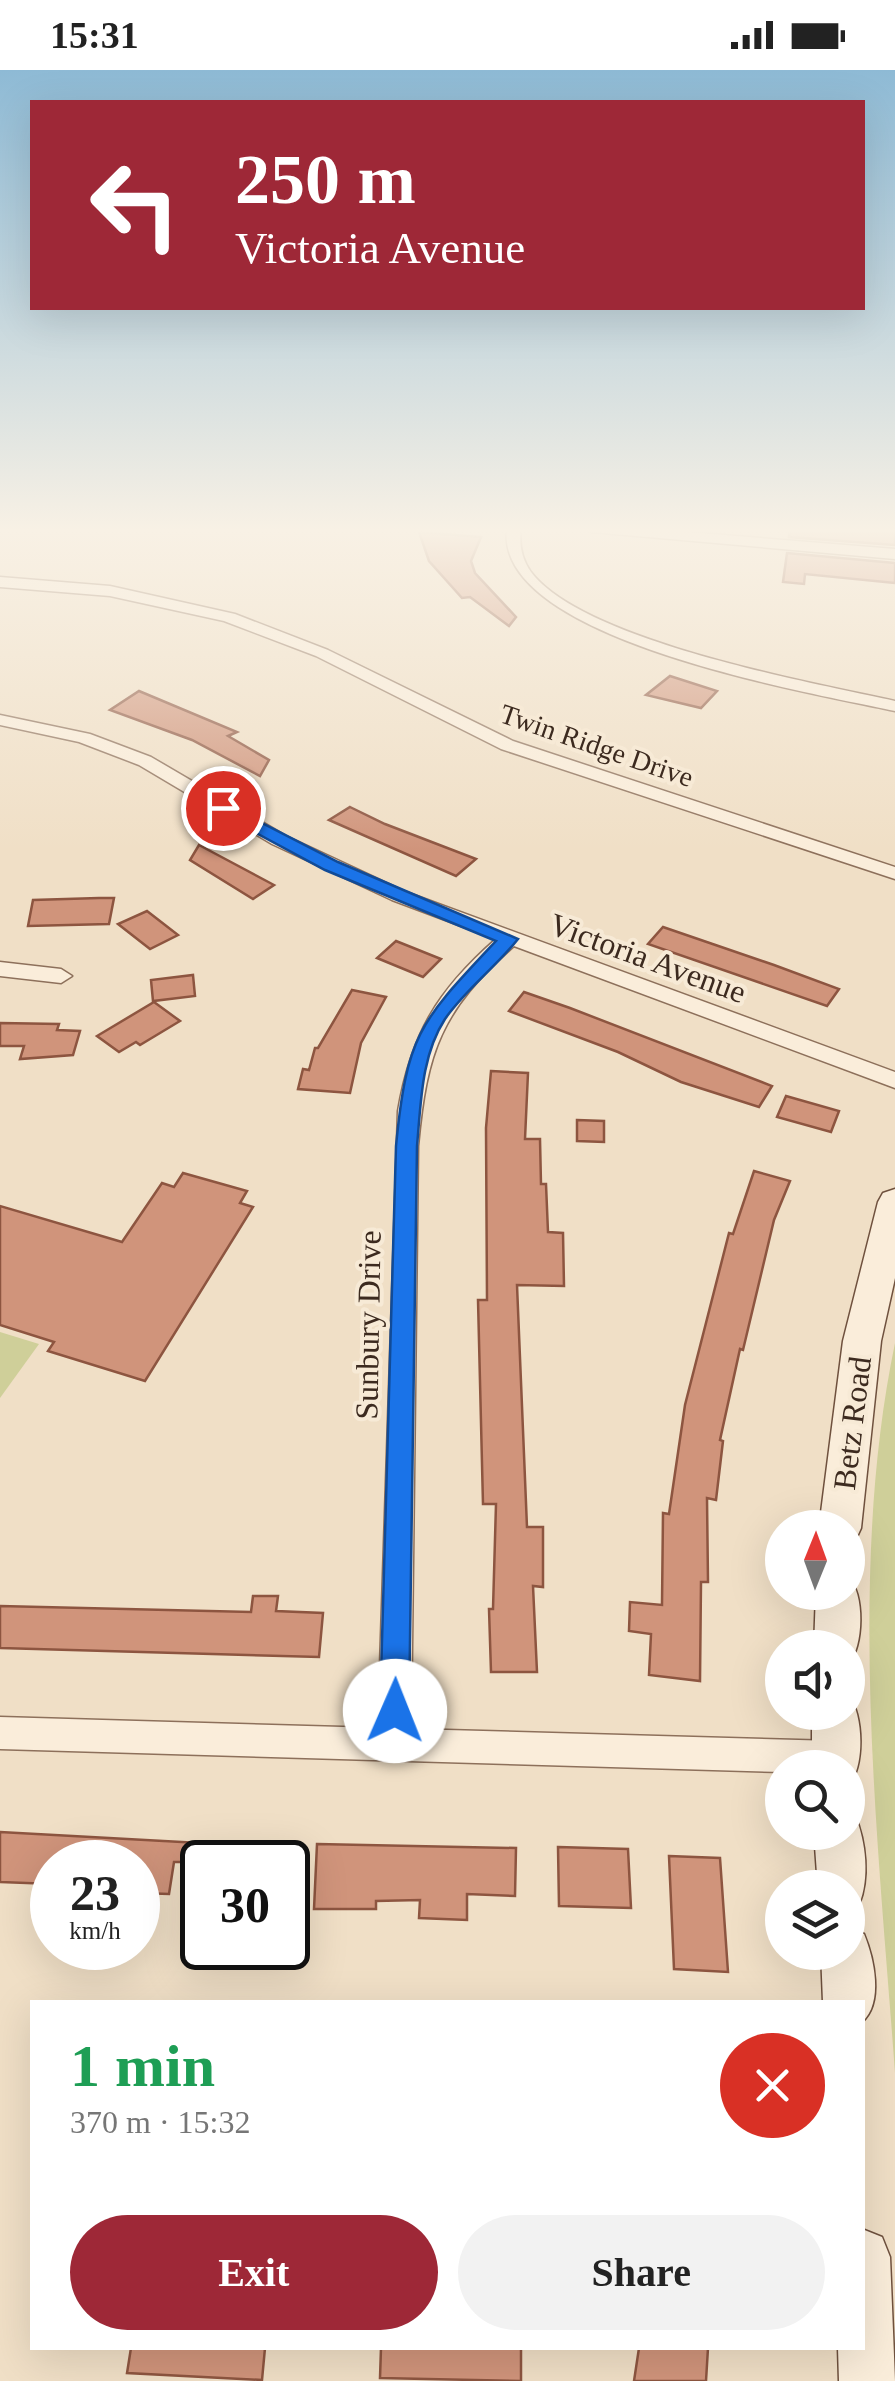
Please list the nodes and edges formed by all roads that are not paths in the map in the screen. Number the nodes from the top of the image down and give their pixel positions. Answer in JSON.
{"nodes":[{"id":1,"x":280,"y":636,"type":"edge"},
{"id":2,"x":640,"y":636,"type":"edge"},
{"id":3,"x":895,"y":706,"type":"edge"},
{"id":4,"x":0,"y":720,"type":"edge"},
{"id":5,"x":895,"y":873,"type":"edge"},
{"id":6,"x":508,"y":939,"type":"junction"},
{"id":7,"x":0,"y":970,"type":"edge"},
{"id":8,"x":61,"y":976,"type":"dead end"},
{"id":9,"x":895,"y":1080,"type":"edge"},
{"id":10,"x":895,"y":1202,"type":"edge"},
{"id":11,"x":842,"y":1510,"type":"edge"},
{"id":12,"x":0,"y":1733,"type":"edge"},
{"id":13,"x":394,"y":1746,"type":"junction"},
{"id":14,"x":835,"y":1746,"type":"edge"},
{"id":15,"x":847,"y":1970,"type":"edge"},
{"id":16,"x":849,"y":2000,"type":"edge"},
{"id":17,"x":865,"y":2310,"type":"edge"},
{"id":18,"x":869,"y":2381,"type":"edge"}],
"edges":[{"from":1,"to":5,"type":"street","name":"Twin Ridge Drive"},
{"from":2,"to":3,"type":"street"},
{"from":4,"to":6,"type":"street","name":"Victoria Avenue"},
{"from":6,"to":9,"type":"street","name":"Victoria Avenue"},
{"from":6,"to":13,"type":"street","name":"Sunbury Drive"},
{"from":7,"to":8,"type":"street"},
{"from":10,"to":11,"type":"street","name":"Betz Road"},
{"from":12,"to":13,"type":"street"},
{"from":13,"to":14,"type":"street"},
{"from":15,"to":16,"type":"street"},
{"from":17,"to":18,"type":"street"}]}
